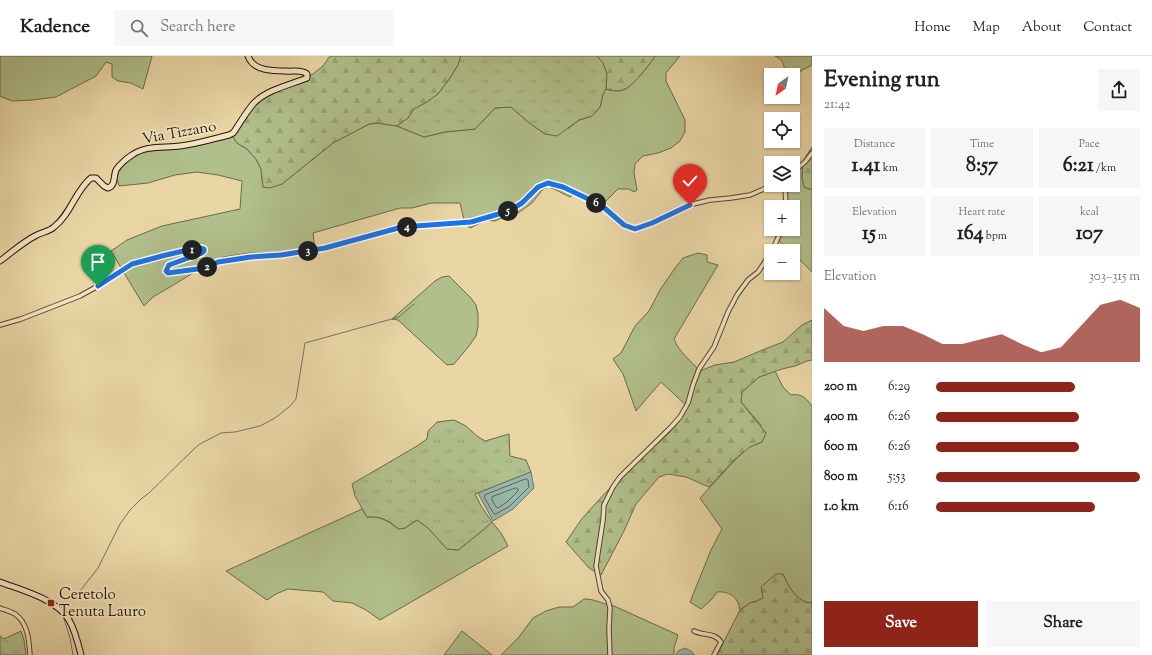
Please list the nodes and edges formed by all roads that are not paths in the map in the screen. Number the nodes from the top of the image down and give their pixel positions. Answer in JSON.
{"nodes":[{"id":1,"x":248,"y":56,"type":"edge"},
{"id":2,"x":812,"y":153,"type":"edge"},
{"id":3,"x":800,"y":166,"type":"edge"},
{"id":4,"x":764,"y":189,"type":"edge"},
{"id":5,"x":0,"y":261,"type":"edge"},
{"id":6,"x":764,"y":263,"type":"edge"},
{"id":7,"x":0,"y":325,"type":"edge"},
{"id":8,"x":0,"y":582,"type":"edge"},
{"id":9,"x":0,"y":608,"type":"edge"},
{"id":10,"x":694,"y":632,"type":"dead end"},
{"id":11,"x":30,"y":655,"type":"edge"},
{"id":12,"x":81,"y":655,"type":"edge"},
{"id":13,"x":610,"y":655,"type":"edge"},
{"id":14,"x":714,"y":655,"type":"edge"}],
"edges":[{"from":1,"to":5,"type":"street","name":"Via Tizzano"},
{"from":2,"to":3,"type":"street"},
{"from":4,"to":7,"type":"street"},
{"from":6,"to":13,"type":"street"},
{"from":8,"to":12,"type":"street"},
{"from":9,"to":11,"type":"street"},
{"from":10,"to":14,"type":"street"}]}
